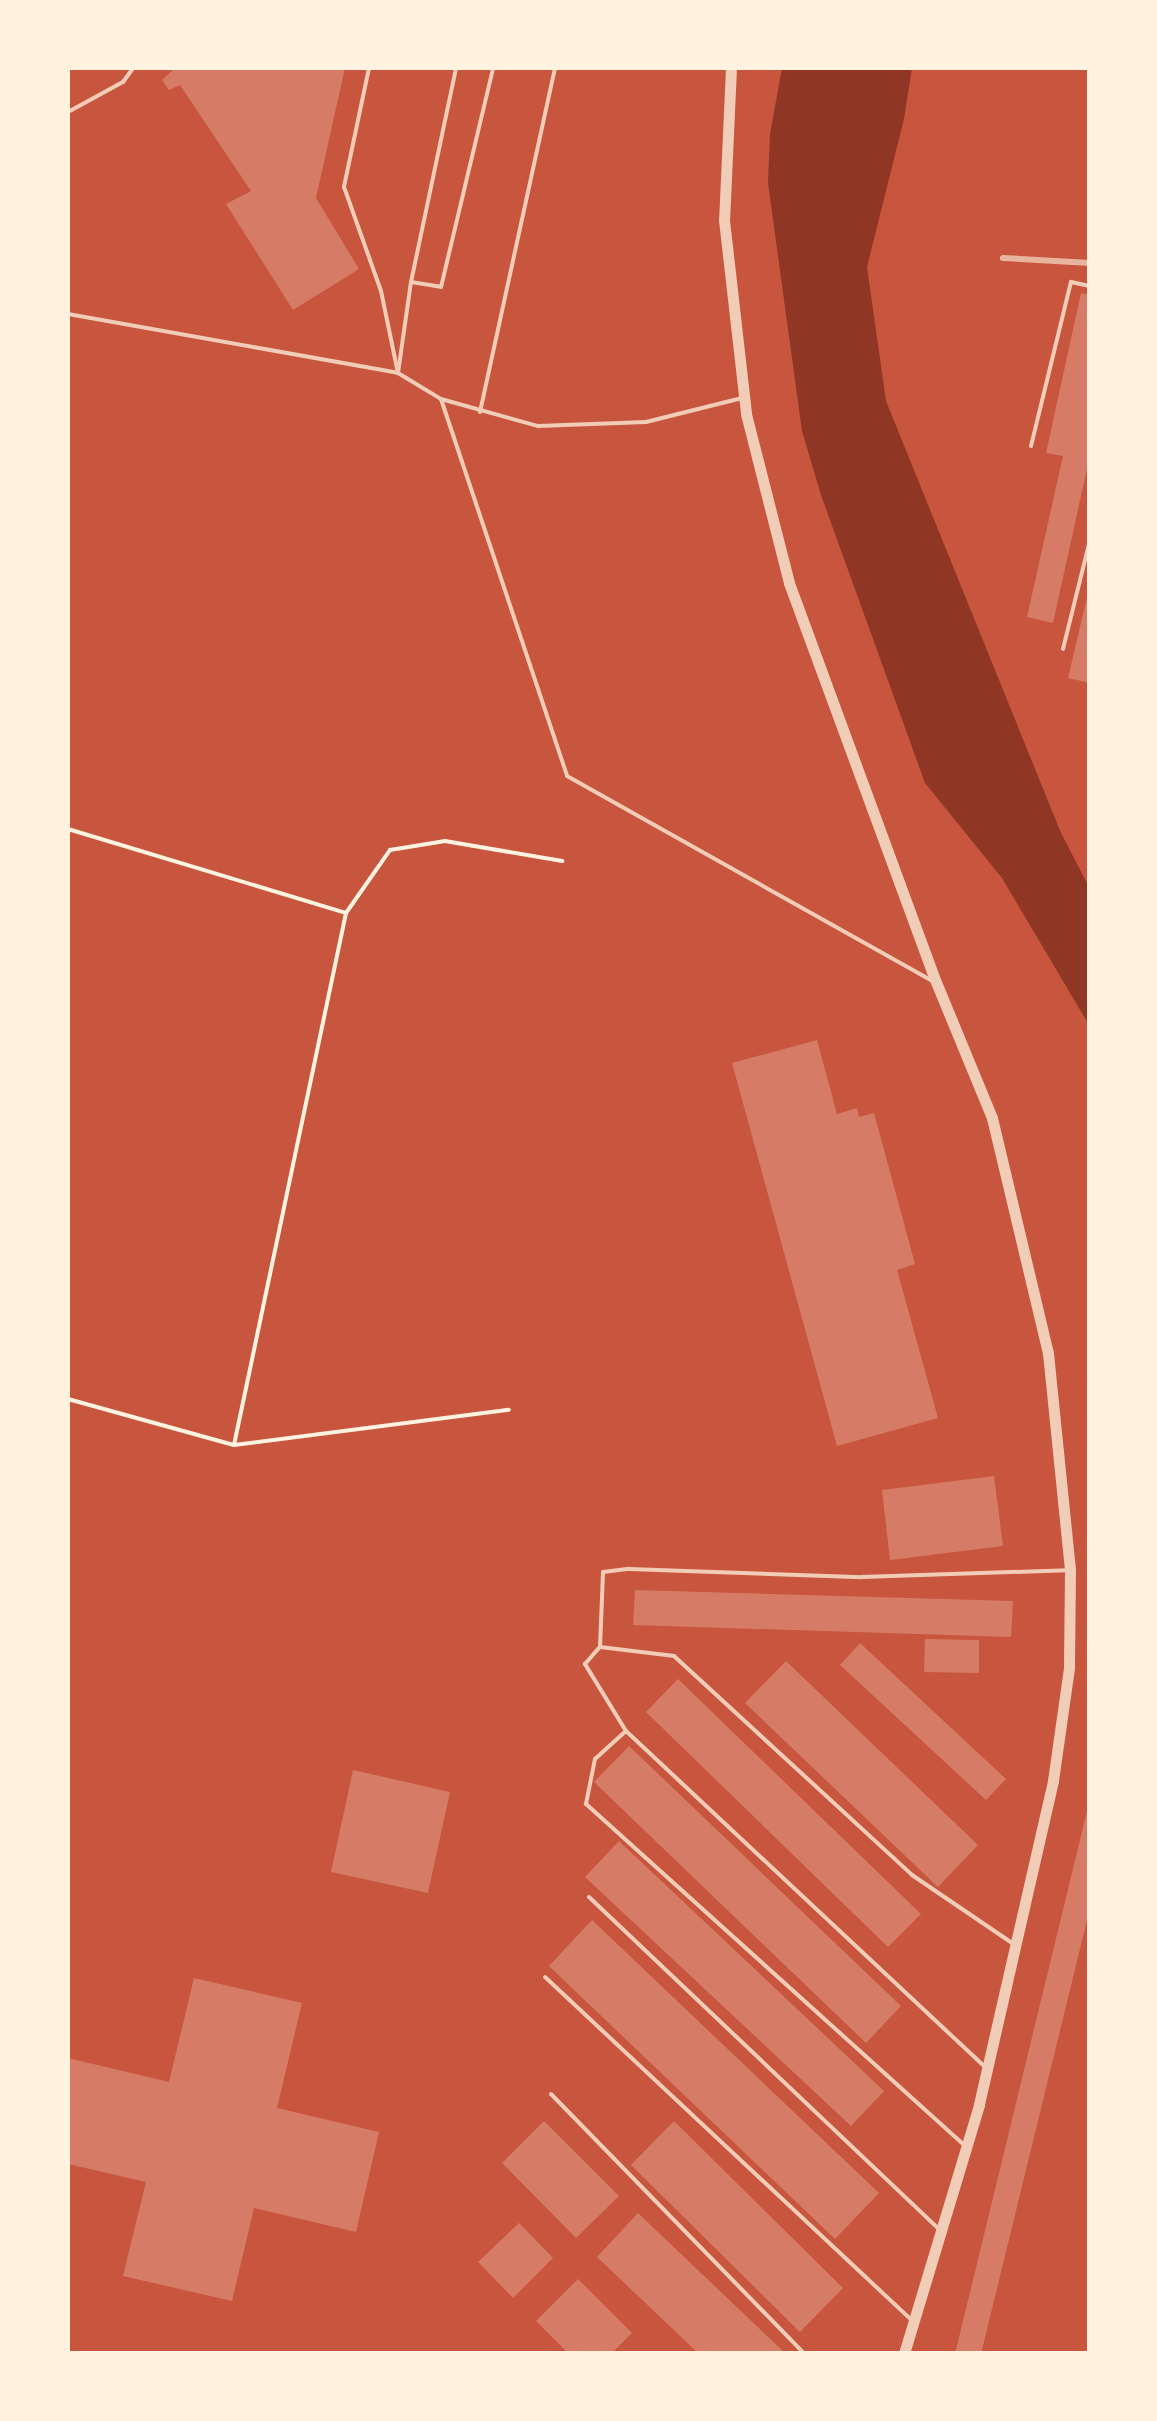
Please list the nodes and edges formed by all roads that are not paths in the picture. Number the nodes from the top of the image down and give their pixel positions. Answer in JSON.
{"nodes":[{"id":1,"x":133,"y":68,"type":"edge"},
{"id":2,"x":370,"y":68,"type":"edge"},
{"id":3,"x":456,"y":68,"type":"edge"},
{"id":4,"x":493,"y":68,"type":"edge"},
{"id":5,"x":555,"y":68,"type":"edge"},
{"id":6,"x":731,"y":68,"type":"edge"},
{"id":7,"x":68,"y":112,"type":"edge"},
{"id":8,"x":410,"y":282,"type":"junction"},
{"id":9,"x":1090,"y":286,"type":"edge"},
{"id":10,"x":68,"y":314,"type":"edge"},
{"id":11,"x":398,"y":374,"type":"junction"},
{"id":12,"x":744,"y":398,"type":"junction"},
{"id":13,"x":442,"y":399,"type":"junction"},
{"id":14,"x":480,"y":412,"type":"junction"},
{"id":15,"x":1031,"y":446,"type":"dead end"},
{"id":16,"x":1090,"y":540,"type":"edge"},
{"id":17,"x":1063,"y":649,"type":"dead end"},
{"id":18,"x":936,"y":982,"type":"junction"},
{"id":19,"x":1070,"y":1570,"type":"junction"},
{"id":20,"x":600,"y":1647,"type":"junction"},
{"id":21,"x":626,"y":1731,"type":"junction"},
{"id":22,"x":589,"y":1896,"type":"dead end"},
{"id":23,"x":1016,"y":1946,"type":"junction"},
{"id":24,"x":545,"y":1977,"type":"dead end"},
{"id":25,"x":988,"y":2069,"type":"junction"},
{"id":26,"x":550,"y":2094,"type":"dead end"},
{"id":27,"x":966,"y":2148,"type":"junction"},
{"id":28,"x":941,"y":2231,"type":"junction"},
{"id":29,"x":914,"y":2322,"type":"junction"},
{"id":30,"x":805,"y":2354,"type":"edge"},
{"id":31,"x":904,"y":2354,"type":"edge"}],
"edges":[{"from":1,"to":7,"type":"lane"},
{"from":2,"to":11,"type":"lane"},
{"from":3,"to":8,"type":"lane"},
{"from":4,"to":8,"type":"lane"},
{"from":5,"to":14,"type":"lane"},
{"from":6,"to":12,"type":"street"},
{"from":8,"to":11,"type":"lane"},
{"from":9,"to":15,"type":"lane"},
{"from":10,"to":11,"type":"lane"},
{"from":11,"to":13,"type":"lane"},
{"from":12,"to":14,"type":"lane"},
{"from":12,"to":18,"type":"street"},
{"from":13,"to":14,"type":"lane"},
{"from":13,"to":18,"type":"lane"},
{"from":16,"to":17,"type":"lane"},
{"from":18,"to":19,"type":"street"},
{"from":19,"to":20,"type":"lane"},
{"from":19,"to":23,"type":"street"},
{"from":20,"to":21,"type":"lane"},
{"from":20,"to":23,"type":"lane"},
{"from":21,"to":25,"type":"lane"},
{"from":21,"to":27,"type":"lane"},
{"from":22,"to":28,"type":"lane"},
{"from":23,"to":25,"type":"street"},
{"from":24,"to":29,"type":"lane"},
{"from":25,"to":27,"type":"street"},
{"from":26,"to":30,"type":"lane"},
{"from":27,"to":28,"type":"street"},
{"from":28,"to":29,"type":"street"},
{"from":29,"to":31,"type":"street"}]}
